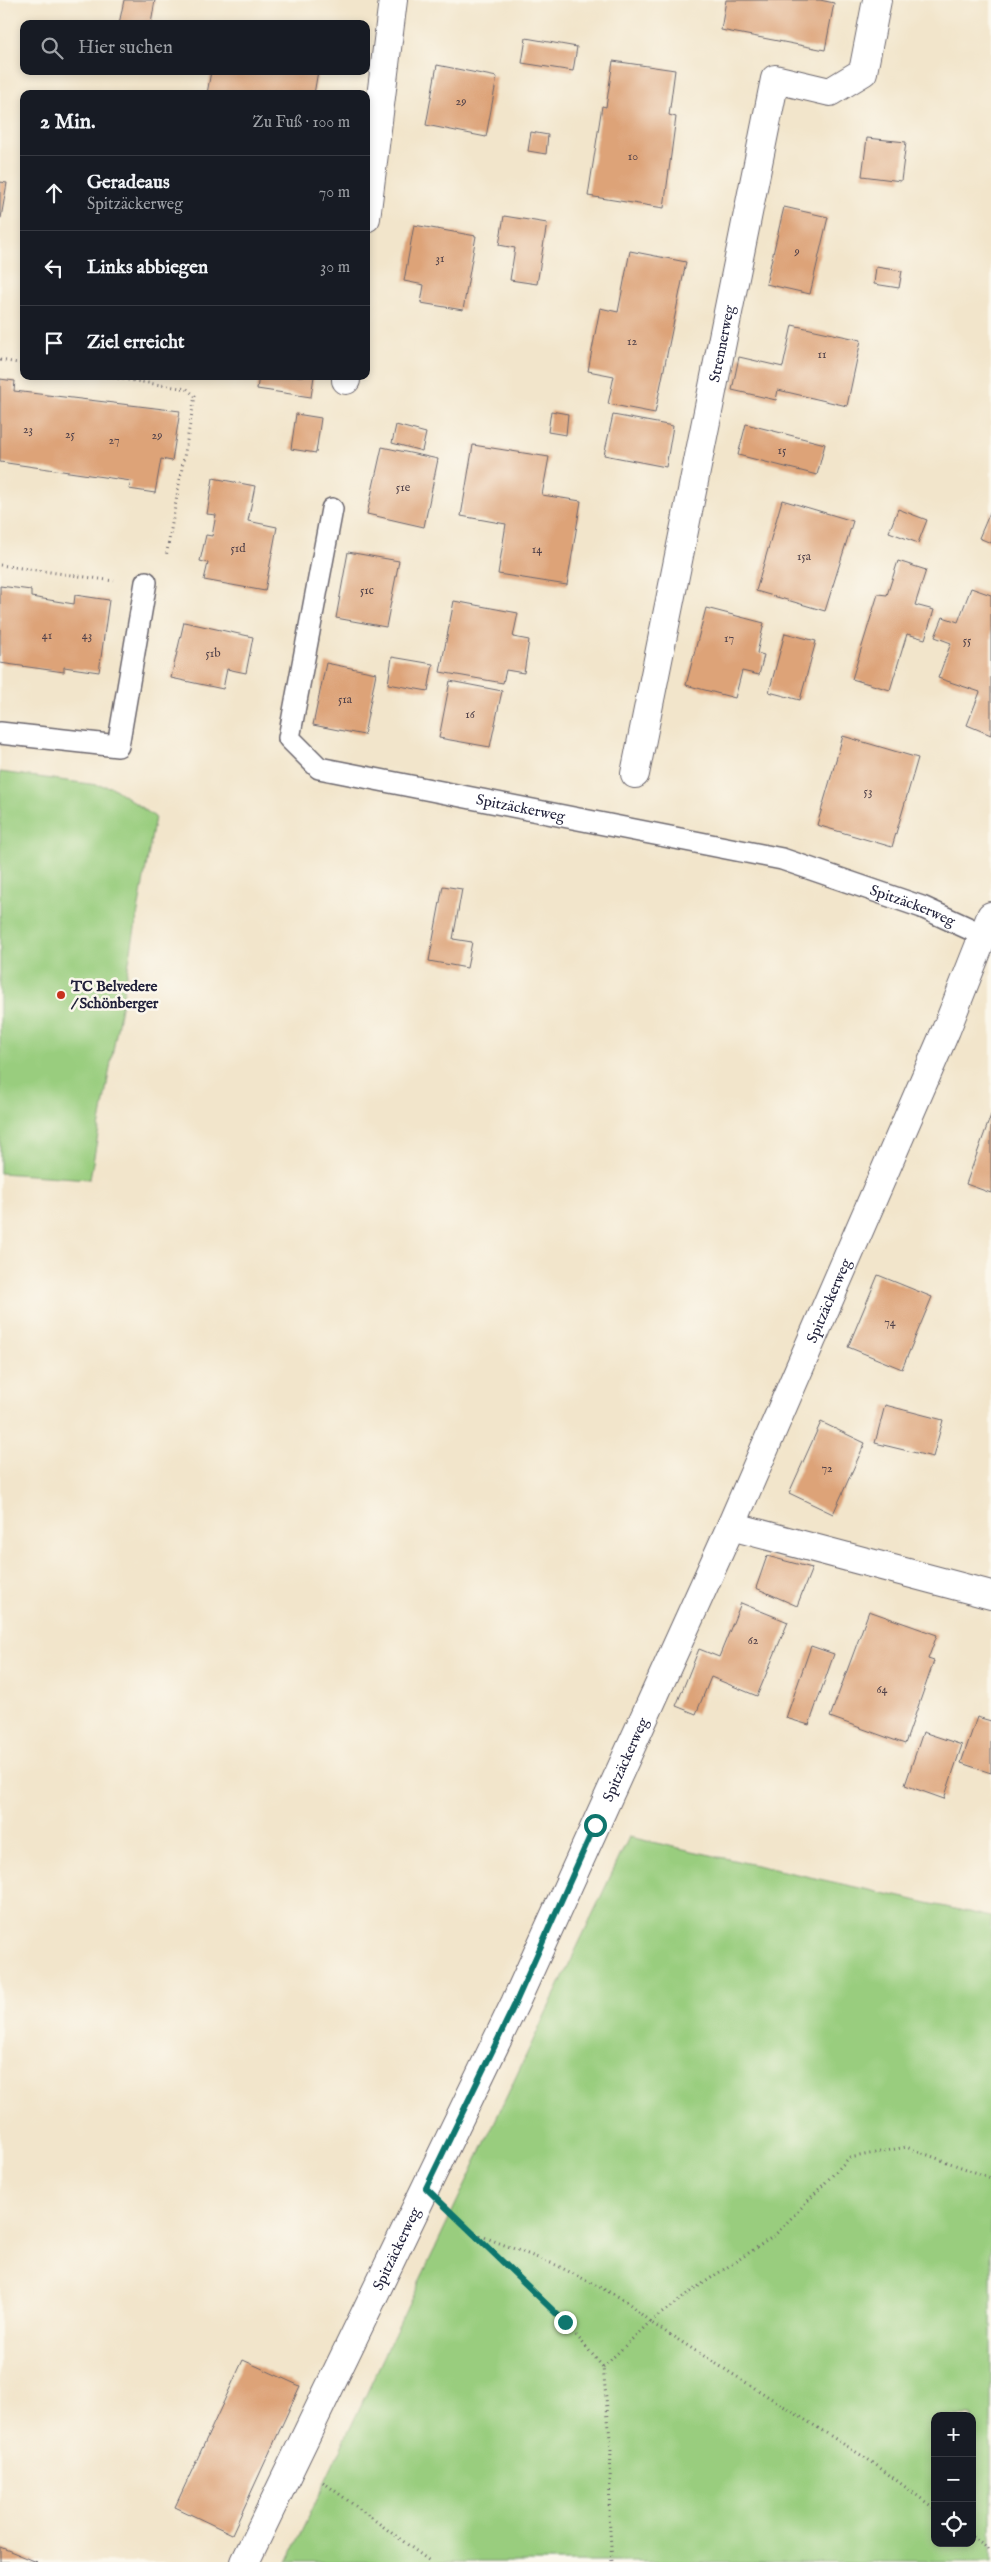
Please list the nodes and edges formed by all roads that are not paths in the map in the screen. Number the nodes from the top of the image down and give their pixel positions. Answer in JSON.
{"nodes":[{"id":1,"x":393,"y":0,"type":"edge"},
{"id":2,"x":877,"y":0,"type":"edge"},
{"id":3,"x":370,"y":186,"type":"edge"},
{"id":4,"x":332,"y":509,"type":"dead end"},
{"id":5,"x":146,"y":582,"type":"road end"},
{"id":6,"x":0,"y":733,"type":"edge"},
{"id":7,"x":635,"y":774,"type":"dead end"},
{"id":8,"x":987,"y":926,"type":"edge"},
{"id":9,"x":731,"y":1526,"type":"junction"},
{"id":10,"x":991,"y":1595,"type":"edge"},
{"id":11,"x":245,"y":2562,"type":"edge"}],
"edges":[{"from":1,"to":3,"type":"street"},
{"from":2,"to":7,"type":"street","name":"Strennerweg"},
{"from":4,"to":8,"type":"lane","name":"Spitzäckerweg"},
{"from":5,"to":6,"type":"lane"},
{"from":8,"to":9,"type":"street","name":"Spitzäckerweg"},
{"from":9,"to":10,"type":"street"},
{"from":9,"to":11,"type":"street","name":"Spitzäckerweg"}]}
